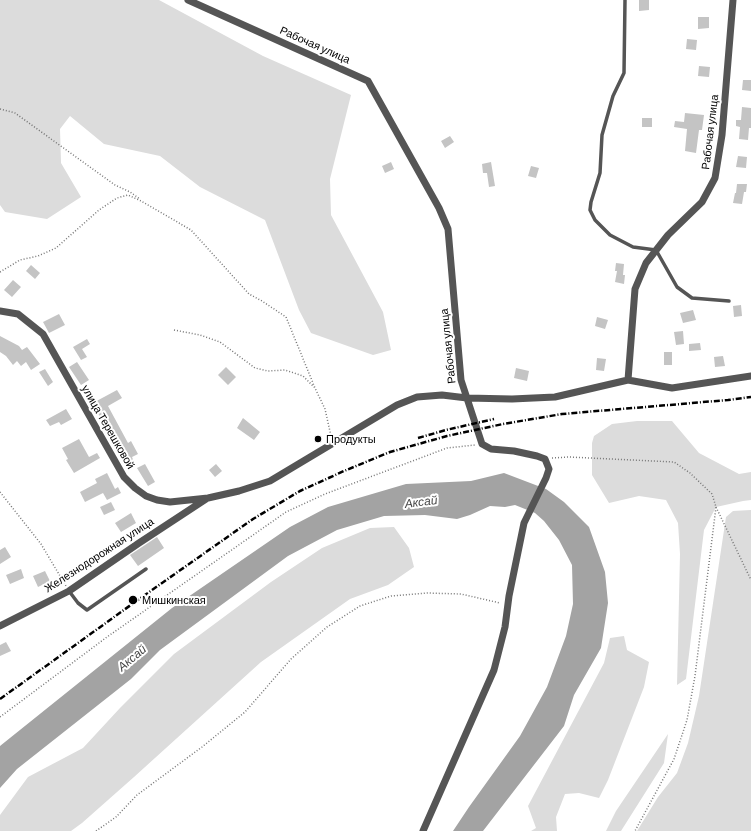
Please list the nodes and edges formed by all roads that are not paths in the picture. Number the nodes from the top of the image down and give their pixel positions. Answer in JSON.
{"nodes":[{"id":1,"x":188,"y":0,"type":"edge"},
{"id":2,"x":625,"y":0,"type":"edge"},
{"id":3,"x":733,"y":0,"type":"edge"},
{"id":4,"x":656,"y":250,"type":"junction"},
{"id":5,"x":729,"y":301,"type":"dead end"},
{"id":6,"x":0,"y":311,"type":"edge"},
{"id":7,"x":751,"y":376,"type":"edge"},
{"id":8,"x":628,"y":380,"type":"junction"},
{"id":9,"x":467,"y":398,"type":"junction"},
{"id":10,"x":208,"y":498,"type":"junction"},
{"id":11,"x":146,"y":569,"type":"dead end"},
{"id":12,"x":69,"y":591,"type":"junction"},
{"id":13,"x":0,"y":626,"type":"edge"},
{"id":14,"x":423,"y":831,"type":"edge"}],
"edges":[{"from":1,"to":9,"type":"street","name":"Рабочая улица"},
{"from":2,"to":4,"type":"lane"},
{"from":3,"to":4,"type":"street","name":"Рабочая улица"},
{"from":4,"to":5,"type":"lane"},
{"from":4,"to":8,"type":"street","name":"Рабочая улица"},
{"from":6,"to":10,"type":"street","name":"улица Терешковой"},
{"from":7,"to":8,"type":"street"},
{"from":8,"to":9,"type":"street"},
{"from":9,"to":10,"type":"street","name":"улица Терешковой"},
{"from":9,"to":14,"type":"street","name":"Рабочая улица"},
{"from":10,"to":12,"type":"street","name":"Железнодорожная улица"},
{"from":11,"to":12,"type":"lane"},
{"from":12,"to":13,"type":"street","name":"Железнодорожная улица"}]}
